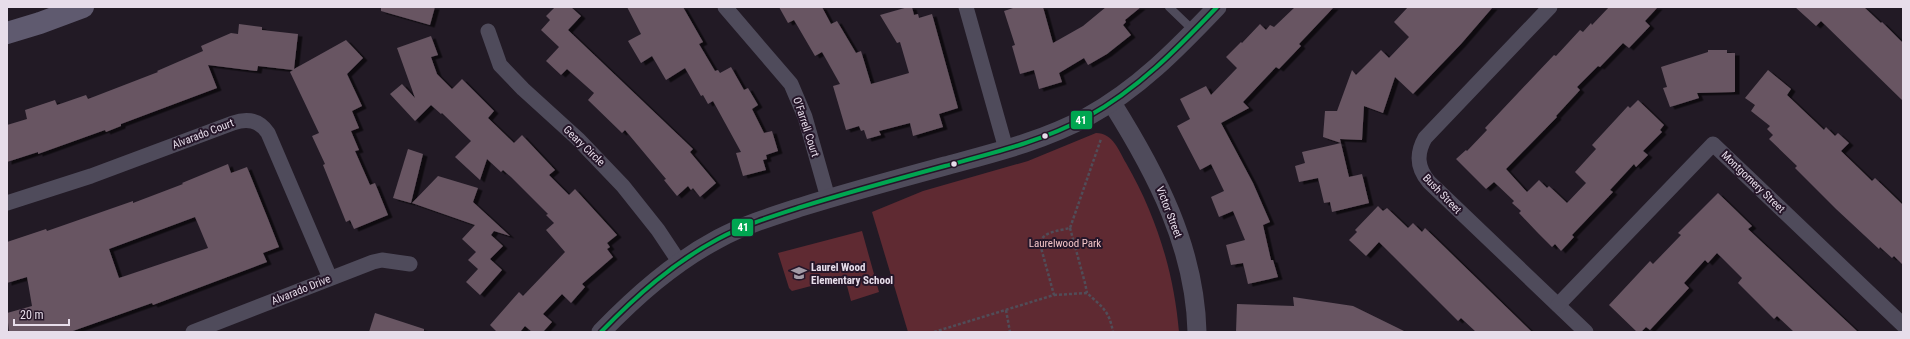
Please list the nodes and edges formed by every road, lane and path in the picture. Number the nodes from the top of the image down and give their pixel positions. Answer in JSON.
{"nodes":[{"id":1,"x":83,"y":7,"type":"edge"},
{"id":2,"x":725,"y":7,"type":"edge"},
{"id":3,"x":966,"y":7,"type":"edge"},
{"id":4,"x":1169,"y":7,"type":"edge"},
{"id":5,"x":1217,"y":7,"type":"edge"},
{"id":6,"x":1550,"y":7,"type":"edge"},
{"id":7,"x":488,"y":31,"type":"dead end"},
{"id":8,"x":1194,"y":31,"type":"junction"},
{"id":9,"x":7,"y":33,"type":"edge"},
{"id":10,"x":1112,"y":103,"type":"junction"},
{"id":11,"x":1101,"y":139,"type":"dead end"},
{"id":12,"x":1006,"y":150,"type":"junction"},
{"id":13,"x":828,"y":198,"type":"junction"},
{"id":14,"x":7,"y":203,"type":"edge"},
{"id":15,"x":1070,"y":228,"type":"junction"},
{"id":16,"x":680,"y":263,"type":"junction"},
{"id":17,"x":410,"y":264,"type":"dead end"},
{"id":18,"x":330,"y":278,"type":"junction"},
{"id":19,"x":1087,"y":293,"type":"junction"},
{"id":20,"x":1054,"y":294,"type":"junction"},
{"id":21,"x":1558,"y":305,"type":"junction"},
{"id":22,"x":1006,"y":310,"type":"junction"},
{"id":23,"x":1903,"y":325,"type":"edge"},
{"id":24,"x":193,"y":332,"type":"edge"},
{"id":25,"x":601,"y":332,"type":"edge"},
{"id":26,"x":934,"y":332,"type":"edge"},
{"id":27,"x":1010,"y":332,"type":"edge"},
{"id":28,"x":1113,"y":332,"type":"edge"},
{"id":29,"x":1197,"y":332,"type":"edge"},
{"id":30,"x":1586,"y":332,"type":"edge"}],
"edges":[{"from":1,"to":9,"type":"highway"},
{"from":2,"to":13,"type":"street","name":"O'Farrell Court"},
{"from":3,"to":12,"type":"street"},
{"from":4,"to":8,"type":"lane"},
{"from":5,"to":8,"type":"street"},
{"from":6,"to":21,"type":"street","name":"Bush Street"},
{"from":7,"to":16,"type":"street","name":"Geary Circle"},
{"from":8,"to":10,"type":"street"},
{"from":10,"to":12,"type":"street"},
{"from":10,"to":29,"type":"street","name":"Victor Street"},
{"from":11,"to":15,"type":"path"},
{"from":12,"to":13,"type":"street"},
{"from":13,"to":16,"type":"street"},
{"from":14,"to":18,"type":"street","name":"Alvarado Court"},
{"from":15,"to":19,"type":"path"},
{"from":15,"to":20,"type":"path"},
{"from":16,"to":25,"type":"street"},
{"from":17,"to":18,"type":"street","name":"Alvarado Drive"},
{"from":18,"to":24,"type":"street","name":"Alvarado Drive"},
{"from":19,"to":20,"type":"path"},
{"from":19,"to":28,"type":"path"},
{"from":20,"to":22,"type":"path"},
{"from":21,"to":23,"type":"street","name":"Montgomery Street"},
{"from":21,"to":30,"type":"street","name":"Bush Street"},
{"from":22,"to":26,"type":"path"},
{"from":22,"to":27,"type":"path"}]}
